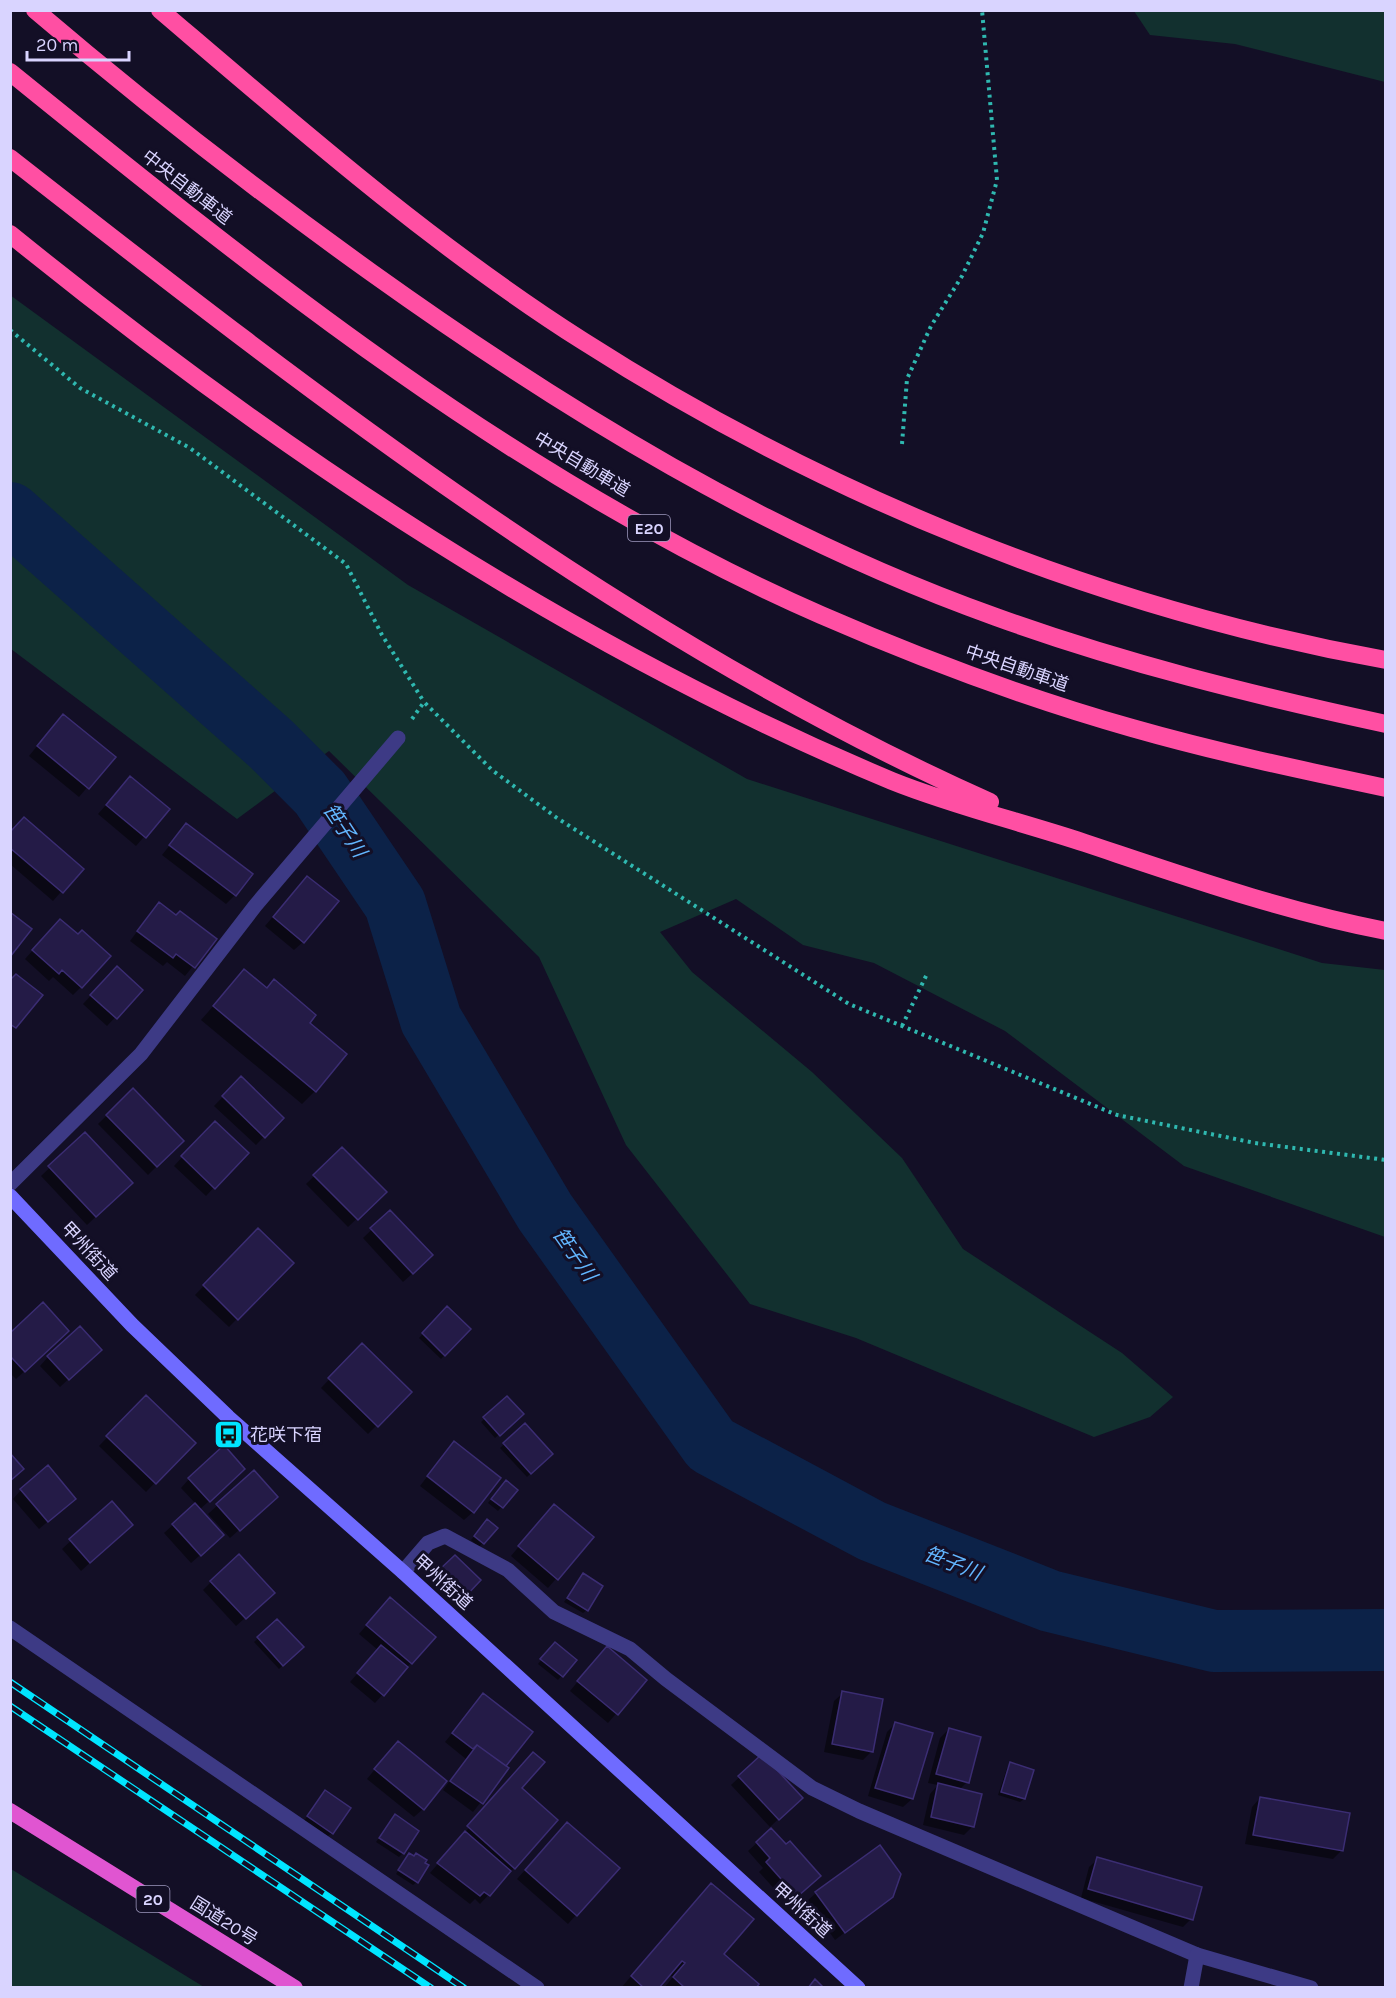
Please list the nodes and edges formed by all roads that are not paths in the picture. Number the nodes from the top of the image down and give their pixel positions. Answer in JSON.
{"nodes":[{"id":1,"x":35,"y":10,"type":"edge"},
{"id":2,"x":160,"y":10,"type":"edge"},
{"id":3,"x":10,"y":72,"type":"edge"},
{"id":4,"x":10,"y":158,"type":"edge"},
{"id":5,"x":10,"y":234,"type":"edge"},
{"id":6,"x":1386,"y":660,"type":"edge"},
{"id":7,"x":1386,"y":724,"type":"edge"},
{"id":8,"x":398,"y":738,"type":"road end"},
{"id":9,"x":1386,"y":788,"type":"edge"},
{"id":10,"x":1074,"y":840,"type":"junction"},
{"id":11,"x":1386,"y":931,"type":"edge"},
{"id":12,"x":10,"y":1184,"type":"edge"},
{"id":13,"x":10,"y":1197,"type":"edge"},
{"id":14,"x":403,"y":1572,"type":"junction"},
{"id":15,"x":10,"y":1628,"type":"edge"},
{"id":16,"x":10,"y":1811,"type":"edge"},
{"id":17,"x":1197,"y":1955,"type":"junction"},
{"id":18,"x":294,"y":1988,"type":"edge"},
{"id":19,"x":537,"y":1988,"type":"edge"},
{"id":20,"x":858,"y":1988,"type":"edge"},
{"id":21,"x":1191,"y":1988,"type":"edge"},
{"id":22,"x":1311,"y":1988,"type":"edge"}],
"edges":[{"from":1,"to":7,"type":"highway"},
{"from":2,"to":6,"type":"highway"},
{"from":3,"to":9,"type":"highway","name":"中央自動車道","number":"E20"},
{"from":4,"to":10,"type":"highway"},
{"from":5,"to":10,"type":"highway"},
{"from":8,"to":12,"type":"street"},
{"from":10,"to":11,"type":"highway"},
{"from":13,"to":14,"type":"main road","name":"甲州街道"},
{"from":14,"to":17,"type":"street"},
{"from":14,"to":20,"type":"main road","name":"甲州街道"},
{"from":15,"to":19,"type":"street"},
{"from":16,"to":18,"type":"highway","name":"国道20号","number":"20"},
{"from":17,"to":21,"type":"street"},
{"from":17,"to":22,"type":"street"}]}
